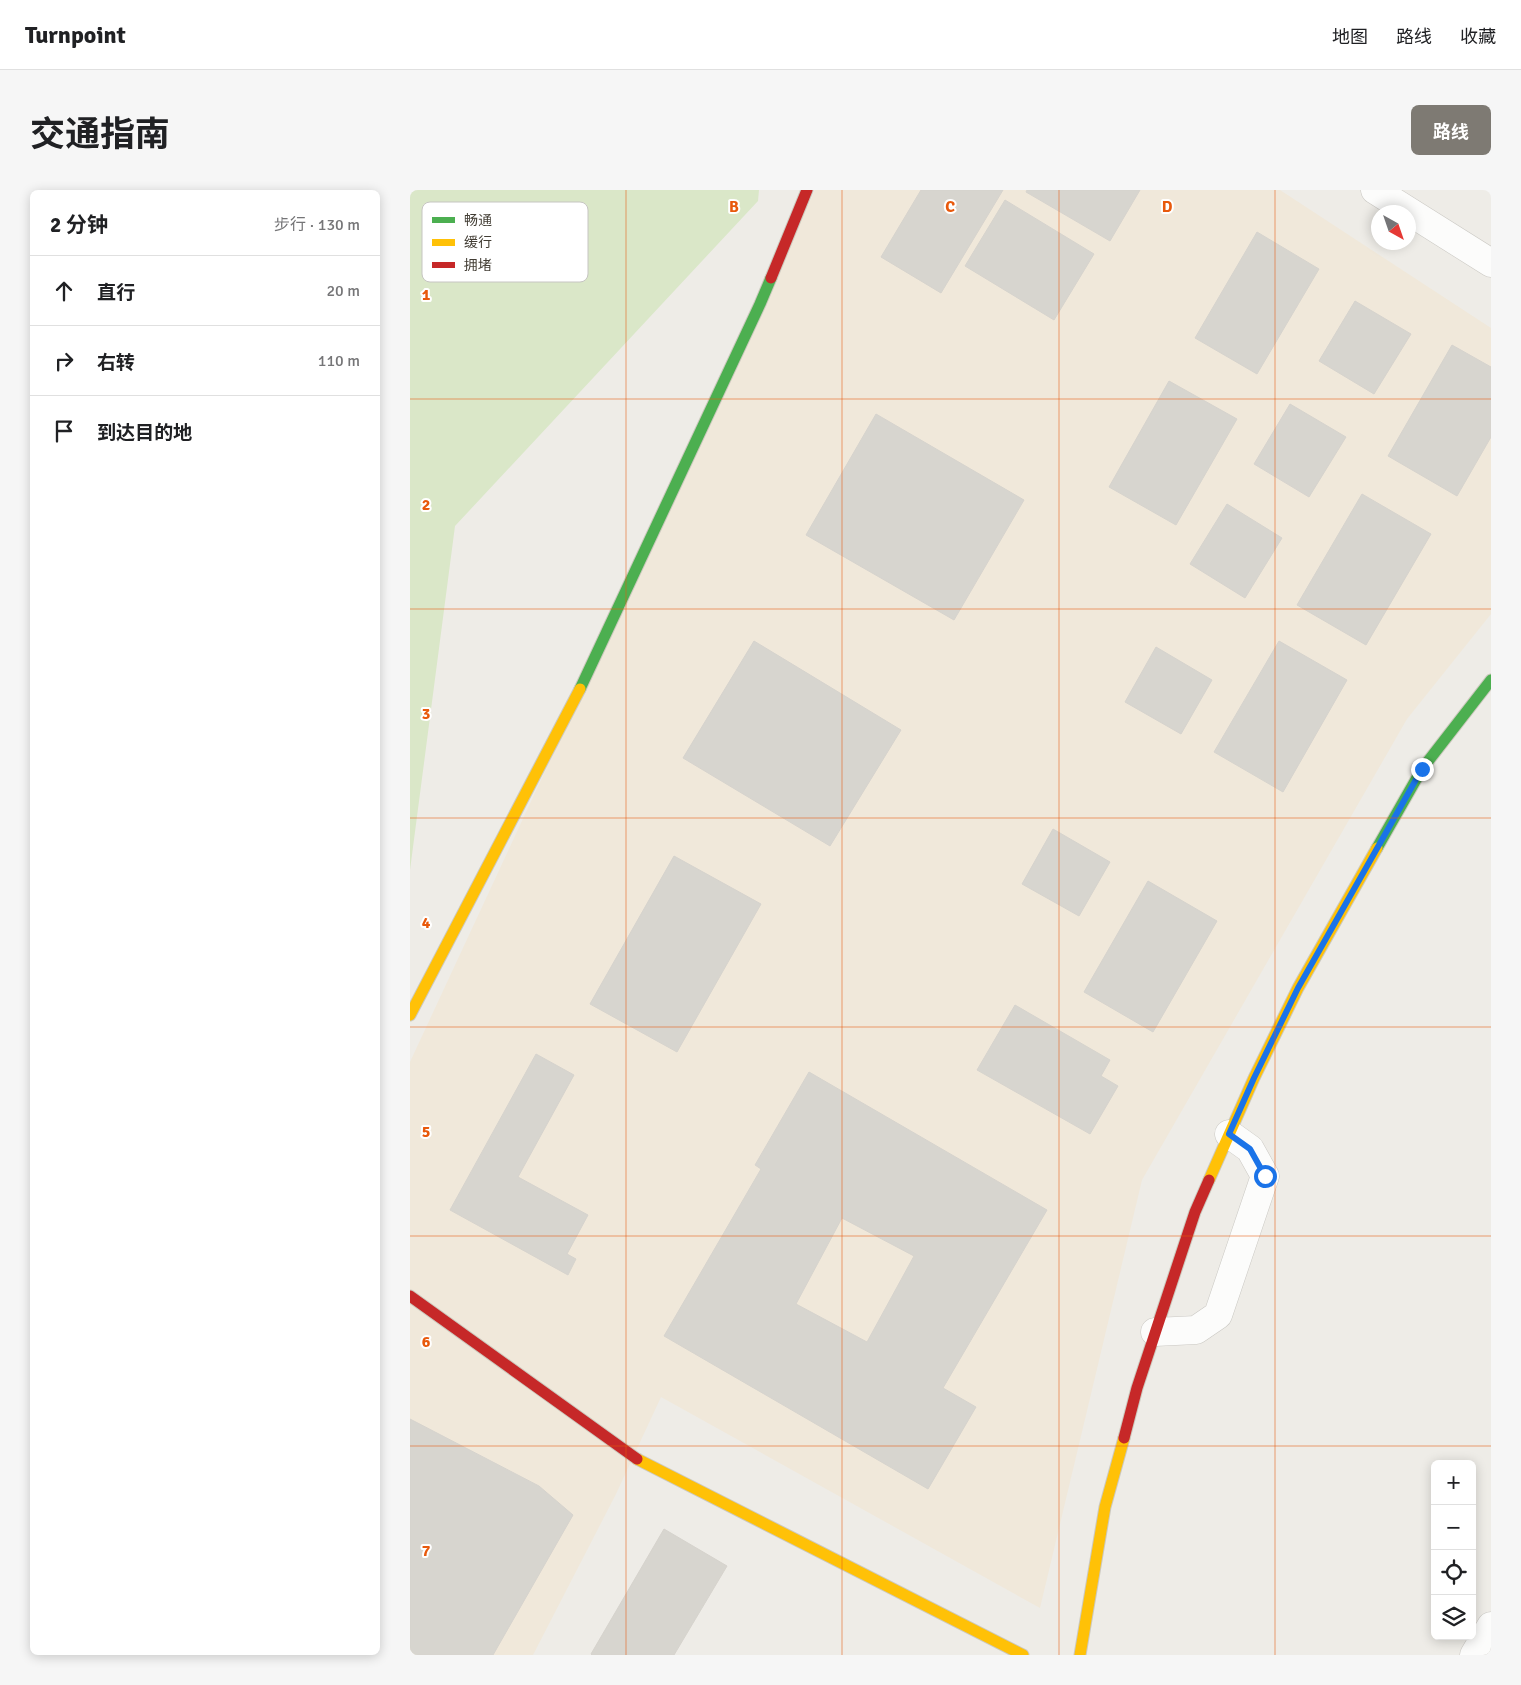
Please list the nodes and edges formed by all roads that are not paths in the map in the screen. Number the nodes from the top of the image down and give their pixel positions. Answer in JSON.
{"nodes":[{"id":1,"x":807,"y":190,"type":"edge"},
{"id":2,"x":1375,"y":190,"type":"edge"},
{"id":3,"x":1491,"y":263,"type":"edge"},
{"id":4,"x":1491,"y":680,"type":"edge"},
{"id":5,"x":410,"y":1015,"type":"edge"},
{"id":6,"x":1229,"y":1134,"type":"junction"},
{"id":7,"x":410,"y":1296,"type":"edge"},
{"id":8,"x":1155,"y":1332,"type":"junction"},
{"id":9,"x":1491,"y":1626,"type":"edge"},
{"id":10,"x":1023,"y":1655,"type":"edge"},
{"id":11,"x":1080,"y":1655,"type":"edge"},
{"id":12,"x":1474,"y":1655,"type":"edge"}],
"edges":[{"from":1,"to":5,"type":"street"},
{"from":2,"to":3,"type":"street"},
{"from":4,"to":6,"type":"street"},
{"from":6,"to":8,"type":"street"},
{"from":6,"to":8,"type":"street"},
{"from":7,"to":10,"type":"street"},
{"from":8,"to":11,"type":"street"},
{"from":9,"to":12,"type":"street"}]}
